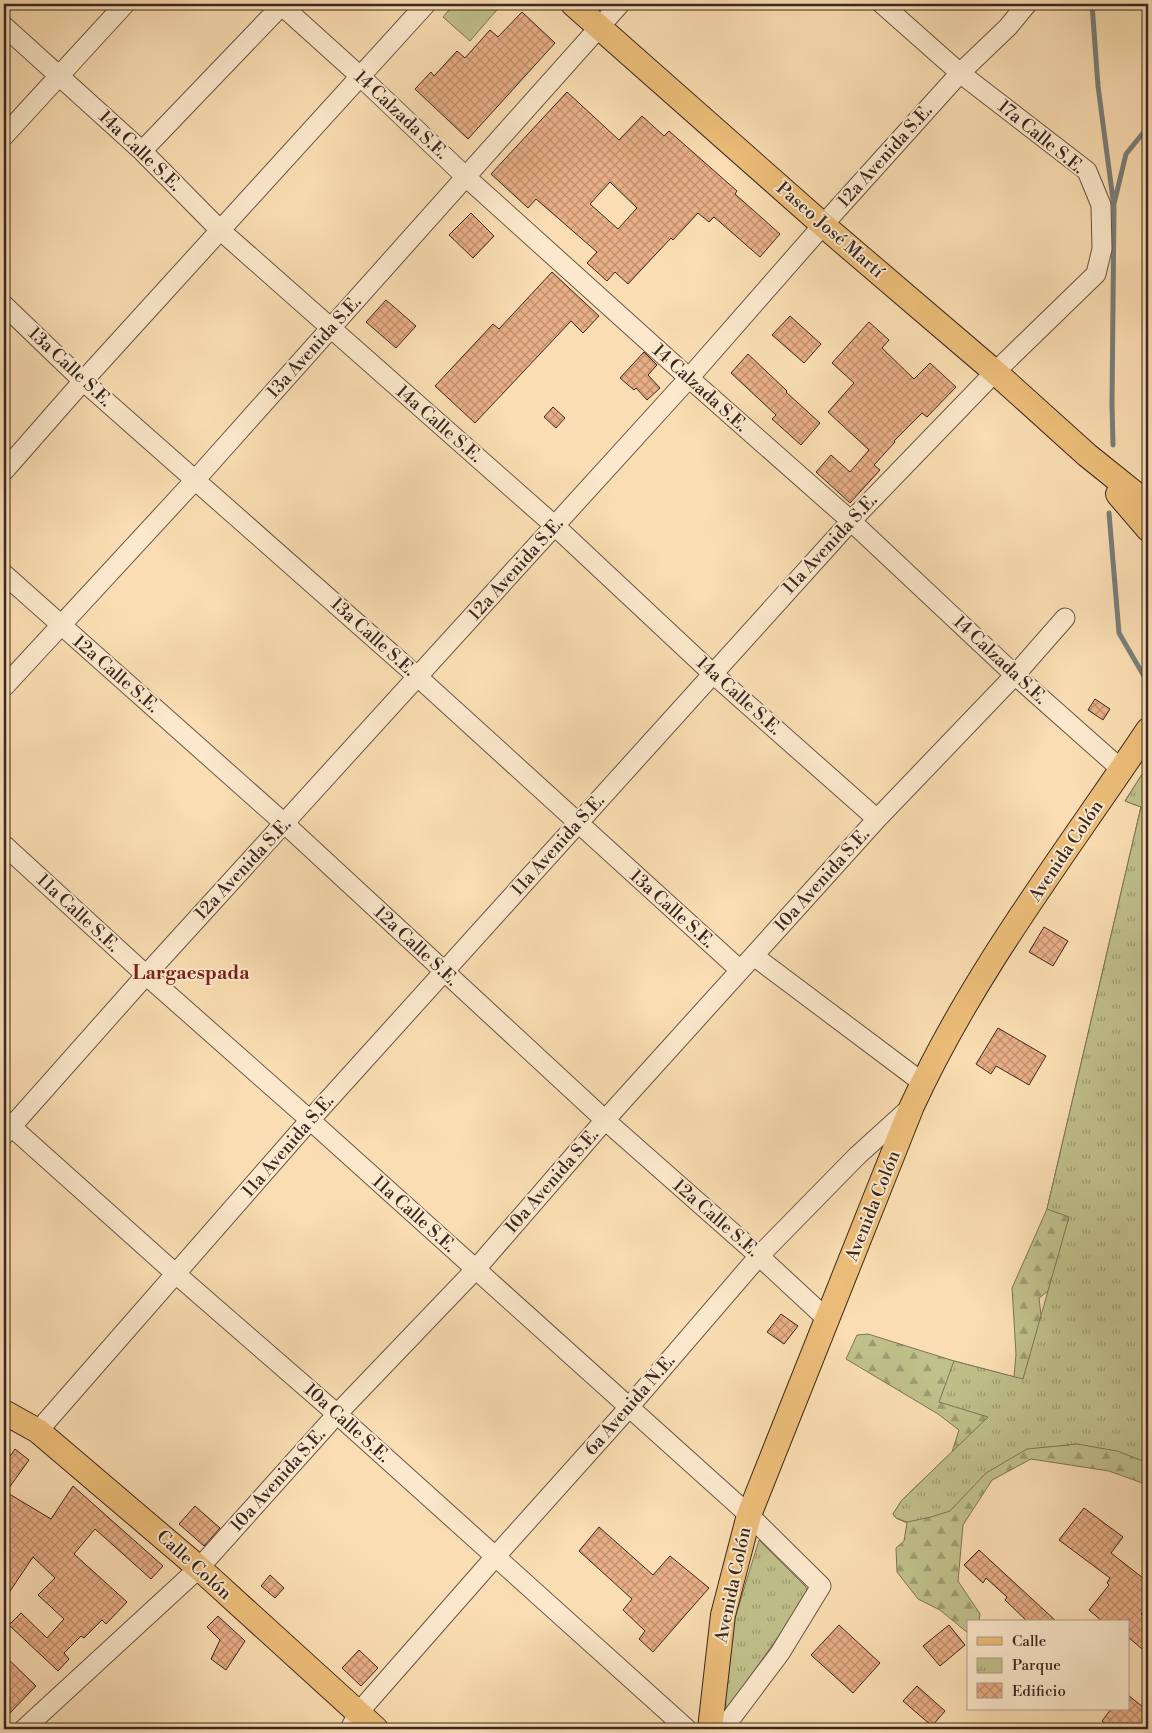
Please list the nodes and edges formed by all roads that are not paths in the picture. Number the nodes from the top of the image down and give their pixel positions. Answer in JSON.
{"nodes":[{"id":1,"x":125,"y":4,"type":"edge"},
{"id":2,"x":426,"y":4,"type":"edge"},
{"id":3,"x":573,"y":4,"type":"edge"},
{"id":4,"x":620,"y":4,"type":"edge"},
{"id":5,"x":882,"y":4,"type":"edge"},
{"id":6,"x":1027,"y":4,"type":"edge"},
{"id":7,"x":281,"y":5,"type":"edge"},
{"id":8,"x":4,"y":26,"type":"edge"},
{"id":9,"x":600,"y":27,"type":"junction"},
{"id":10,"x":960,"y":73,"type":"junction"},
{"id":11,"x":59,"y":76,"type":"junction"},
{"id":12,"x":361,"y":77,"type":"junction"},
{"id":13,"x":4,"y":136,"type":"edge"},
{"id":14,"x":142,"y":152,"type":"junction"},
{"id":15,"x":466,"y":177,"type":"junction"},
{"id":16,"x":823,"y":225,"type":"junction"},
{"id":17,"x":220,"y":230,"type":"junction"},
{"id":18,"x":1096,"y":274,"type":"joint"},
{"id":19,"x":4,"y":305,"type":"edge"},
{"id":20,"x":330,"y":328,"type":"junction"},
{"id":21,"x":995,"y":372,"type":"junction"},
{"id":22,"x":689,"y":378,"type":"junction"},
{"id":23,"x":83,"y":381,"type":"junction"},
{"id":24,"x":1087,"y":456,"type":"junction"},
{"id":25,"x":4,"y":472,"type":"edge"},
{"id":26,"x":196,"y":479,"type":"junction"},
{"id":27,"x":1148,"y":504,"type":"edge"},
{"id":28,"x":851,"y":521,"type":"junction"},
{"id":29,"x":555,"y":526,"type":"junction"},
{"id":30,"x":1148,"y":529,"type":"edge"},
{"id":31,"x":4,"y":574,"type":"edge"},
{"id":32,"x":1065,"y":618,"type":"dead end"},
{"id":33,"x":61,"y":625,"type":"junction"},
{"id":34,"x":712,"y":673,"type":"junction"},
{"id":35,"x":1015,"y":675,"type":"junction"},
{"id":36,"x":418,"y":677,"type":"junction"},
{"id":37,"x":4,"y":687,"type":"edge"},
{"id":38,"x":1148,"y":730,"type":"edge"},
{"id":39,"x":1122,"y":770,"type":"junction"},
{"id":40,"x":877,"y":819,"type":"junction"},
{"id":41,"x":578,"y":823,"type":"junction"},
{"id":42,"x":285,"y":824,"type":"junction"},
{"id":43,"x":4,"y":845,"type":"edge"},
{"id":44,"x":754,"y":956,"type":"junction"},
{"id":45,"x":740,"y":970,"type":"junction"},
{"id":46,"x":443,"y":971,"type":"junction"},
{"id":47,"x":146,"y":976,"type":"junction"},
{"id":48,"x":923,"y":1084,"type":"junction"},
{"id":49,"x":912,"y":1106,"type":"junction"},
{"id":50,"x":310,"y":1120,"type":"junction"},
{"id":51,"x":605,"y":1120,"type":"junction"},
{"id":52,"x":6,"y":1127,"type":"edge"},
{"id":53,"x":760,"y":1256,"type":"junction"},
{"id":54,"x":475,"y":1270,"type":"junction"},
{"id":55,"x":176,"y":1274,"type":"junction"},
{"id":56,"x":827,"y":1320,"type":"junction"},
{"id":57,"x":629,"y":1407,"type":"junction"},
{"id":58,"x":4,"y":1412,"type":"edge"},
{"id":59,"x":337,"y":1414,"type":"junction"},
{"id":60,"x":38,"y":1430,"type":"junction"},
{"id":61,"x":749,"y":1515,"type":"junction"},
{"id":62,"x":494,"y":1557,"type":"junction"},
{"id":63,"x":199,"y":1568,"type":"junction"},
{"id":64,"x":354,"y":1721,"type":"edge"},
{"id":65,"x":24,"y":1729,"type":"edge"},
{"id":66,"x":376,"y":1729,"type":"edge"},
{"id":67,"x":687,"y":1729,"type":"edge"},
{"id":68,"x":710,"y":1729,"type":"edge"},
{"id":69,"x":723,"y":1729,"type":"edge"}],
"edges":[{"from":1,"to":11,"type":"street"},
{"from":2,"to":12,"type":"street"},
{"from":3,"to":9,"type":"main road","name":"Paseo José Martí"},
{"from":4,"to":9,"type":"street","name":"13a Avenida S.E."},
{"from":5,"to":10,"type":"street","name":"17a Calle S.E."},
{"from":6,"to":10,"type":"street","name":"12a Avenida S.E."},
{"from":7,"to":12,"type":"street","name":"14 Calzada S.E."},
{"from":7,"to":14,"type":"street"},
{"from":8,"to":11,"type":"street","name":"14a Calle S.E."},
{"from":9,"to":15,"type":"street","name":"13a Avenida S.E."},
{"from":9,"to":16,"type":"main road","name":"Paseo José Martí"},
{"from":10,"to":16,"type":"street","name":"12a Avenida S.E."},
{"from":10,"to":18,"type":"street","name":"17a Calle S.E."},
{"from":11,"to":13,"type":"street"},
{"from":11,"to":14,"type":"street","name":"14a Calle S.E."},
{"from":12,"to":15,"type":"street","name":"14 Calzada S.E."},
{"from":12,"to":17,"type":"street"},
{"from":14,"to":17,"type":"street","name":"14a Calle S.E."},
{"from":15,"to":20,"type":"street","name":"13a Avenida S.E."},
{"from":15,"to":22,"type":"street","name":"14 Calzada S.E."},
{"from":16,"to":21,"type":"main road","name":"Paseo José Martí"},
{"from":16,"to":22,"type":"street","name":"12a Avenida S.E."},
{"from":17,"to":20,"type":"street","name":"14a Calle S.E."},
{"from":17,"to":23,"type":"street"},
{"from":18,"to":21,"type":"street","name":"11a Avenida S.E."},
{"from":19,"to":23,"type":"street","name":"13a Calle S.E."},
{"from":20,"to":26,"type":"street","name":"13a Avenida S.E."},
{"from":20,"to":29,"type":"street","name":"14a Calle S.E."},
{"from":21,"to":24,"type":"main road","name":"Paseo José Martí"},
{"from":21,"to":28,"type":"street","name":"11a Avenida S.E."},
{"from":22,"to":28,"type":"street","name":"14 Calzada S.E."},
{"from":22,"to":29,"type":"street","name":"12a Avenida S.E."},
{"from":23,"to":25,"type":"street"},
{"from":23,"to":26,"type":"street","name":"13a Calle S.E."},
{"from":24,"to":27,"type":"main road","name":"Paseo José Martí"},
{"from":24,"to":30,"type":"main road","name":"Paseo José Martí"},
{"from":26,"to":33,"type":"street","name":"13a Avenida S.E."},
{"from":26,"to":36,"type":"street","name":"13a Calle S.E."},
{"from":28,"to":34,"type":"street","name":"11a Avenida S.E."},
{"from":28,"to":35,"type":"street","name":"14 Calzada S.E."},
{"from":29,"to":34,"type":"street","name":"14a Calle S.E."},
{"from":29,"to":36,"type":"street","name":"12a Avenida S.E."},
{"from":31,"to":33,"type":"street","name":"12a Calle S.E."},
{"from":32,"to":35,"type":"street","name":"10a Avenida S.E."},
{"from":33,"to":37,"type":"street","name":"13a Avenida S.E."},
{"from":33,"to":42,"type":"street","name":"12a Calle S.E."},
{"from":34,"to":40,"type":"street","name":"14a Calle S.E."},
{"from":34,"to":41,"type":"street","name":"11a Avenida S.E."},
{"from":35,"to":39,"type":"street","name":"14 Calzada S.E."},
{"from":35,"to":40,"type":"street","name":"10a Avenida S.E."},
{"from":36,"to":41,"type":"street","name":"13a Calle S.E."},
{"from":36,"to":42,"type":"street","name":"12a Avenida S.E."},
{"from":38,"to":39,"type":"main road","name":"Avenida Colón"},
{"from":39,"to":48,"type":"main road","name":"Avenida Colón"},
{"from":40,"to":44,"type":"street","name":"10a Avenida S.E."},
{"from":41,"to":45,"type":"street","name":"13a Calle S.E."},
{"from":41,"to":46,"type":"street","name":"11a Avenida S.E."},
{"from":42,"to":46,"type":"street","name":"12a Calle S.E."},
{"from":42,"to":47,"type":"street","name":"12a Avenida S.E."},
{"from":43,"to":47,"type":"street","name":"11a Calle S.E."},
{"from":44,"to":45,"type":"street","name":"10a Avenida S.E."},
{"from":44,"to":48,"type":"street"},
{"from":45,"to":51,"type":"street","name":"10a Avenida S.E."},
{"from":46,"to":50,"type":"street","name":"11a Avenida S.E."},
{"from":46,"to":51,"type":"street","name":"12a Calle S.E."},
{"from":47,"to":50,"type":"street","name":"11a Calle S.E."},
{"from":47,"to":52,"type":"street","name":"12a Avenida S.E."},
{"from":48,"to":49,"type":"main road","name":"Avenida Colón"},
{"from":49,"to":53,"type":"street","name":"6a Avenida N.E."},
{"from":49,"to":56,"type":"main road","name":"Avenida Colón"},
{"from":50,"to":54,"type":"street","name":"11a Calle S.E."},
{"from":50,"to":55,"type":"street","name":"11a Avenida S.E."},
{"from":51,"to":53,"type":"street","name":"12a Calle S.E."},
{"from":51,"to":54,"type":"street","name":"10a Avenida S.E."},
{"from":52,"to":55,"type":"street","name":"10a Calle S.E."},
{"from":53,"to":56,"type":"street","name":"12a Calle S.E."},
{"from":53,"to":57,"type":"street","name":"6a Avenida N.E."},
{"from":54,"to":57,"type":"street","name":"11a Calle S.E."},
{"from":54,"to":59,"type":"street","name":"10a Avenida S.E."},
{"from":55,"to":59,"type":"street","name":"10a Calle S.E."},
{"from":55,"to":60,"type":"street","name":"11a Avenida S.E."},
{"from":56,"to":61,"type":"main road","name":"Avenida Colón"},
{"from":57,"to":61,"type":"street","name":"11a Calle S.E."},
{"from":57,"to":62,"type":"street","name":"6a Avenida N.E."},
{"from":58,"to":60,"type":"main road","name":"Calle Colón"},
{"from":59,"to":62,"type":"street","name":"10a Calle S.E."},
{"from":59,"to":63,"type":"street","name":"10a Avenida S.E."},
{"from":60,"to":63,"type":"main road","name":"Calle Colón"},
{"from":61,"to":68,"type":"main road","name":"Avenida Colón"},
{"from":61,"to":69,"type":"street","name":"11a Calle S.E."},
{"from":62,"to":64,"type":"street","name":"6a Avenida N.E."},
{"from":62,"to":67,"type":"street","name":"10a Calle S.E."},
{"from":63,"to":64,"type":"main road","name":"Calle Colón"},
{"from":63,"to":65,"type":"street","name":"10a Avenida S.E."},
{"from":64,"to":66,"type":"main road","name":"Calle Colón"}]}
